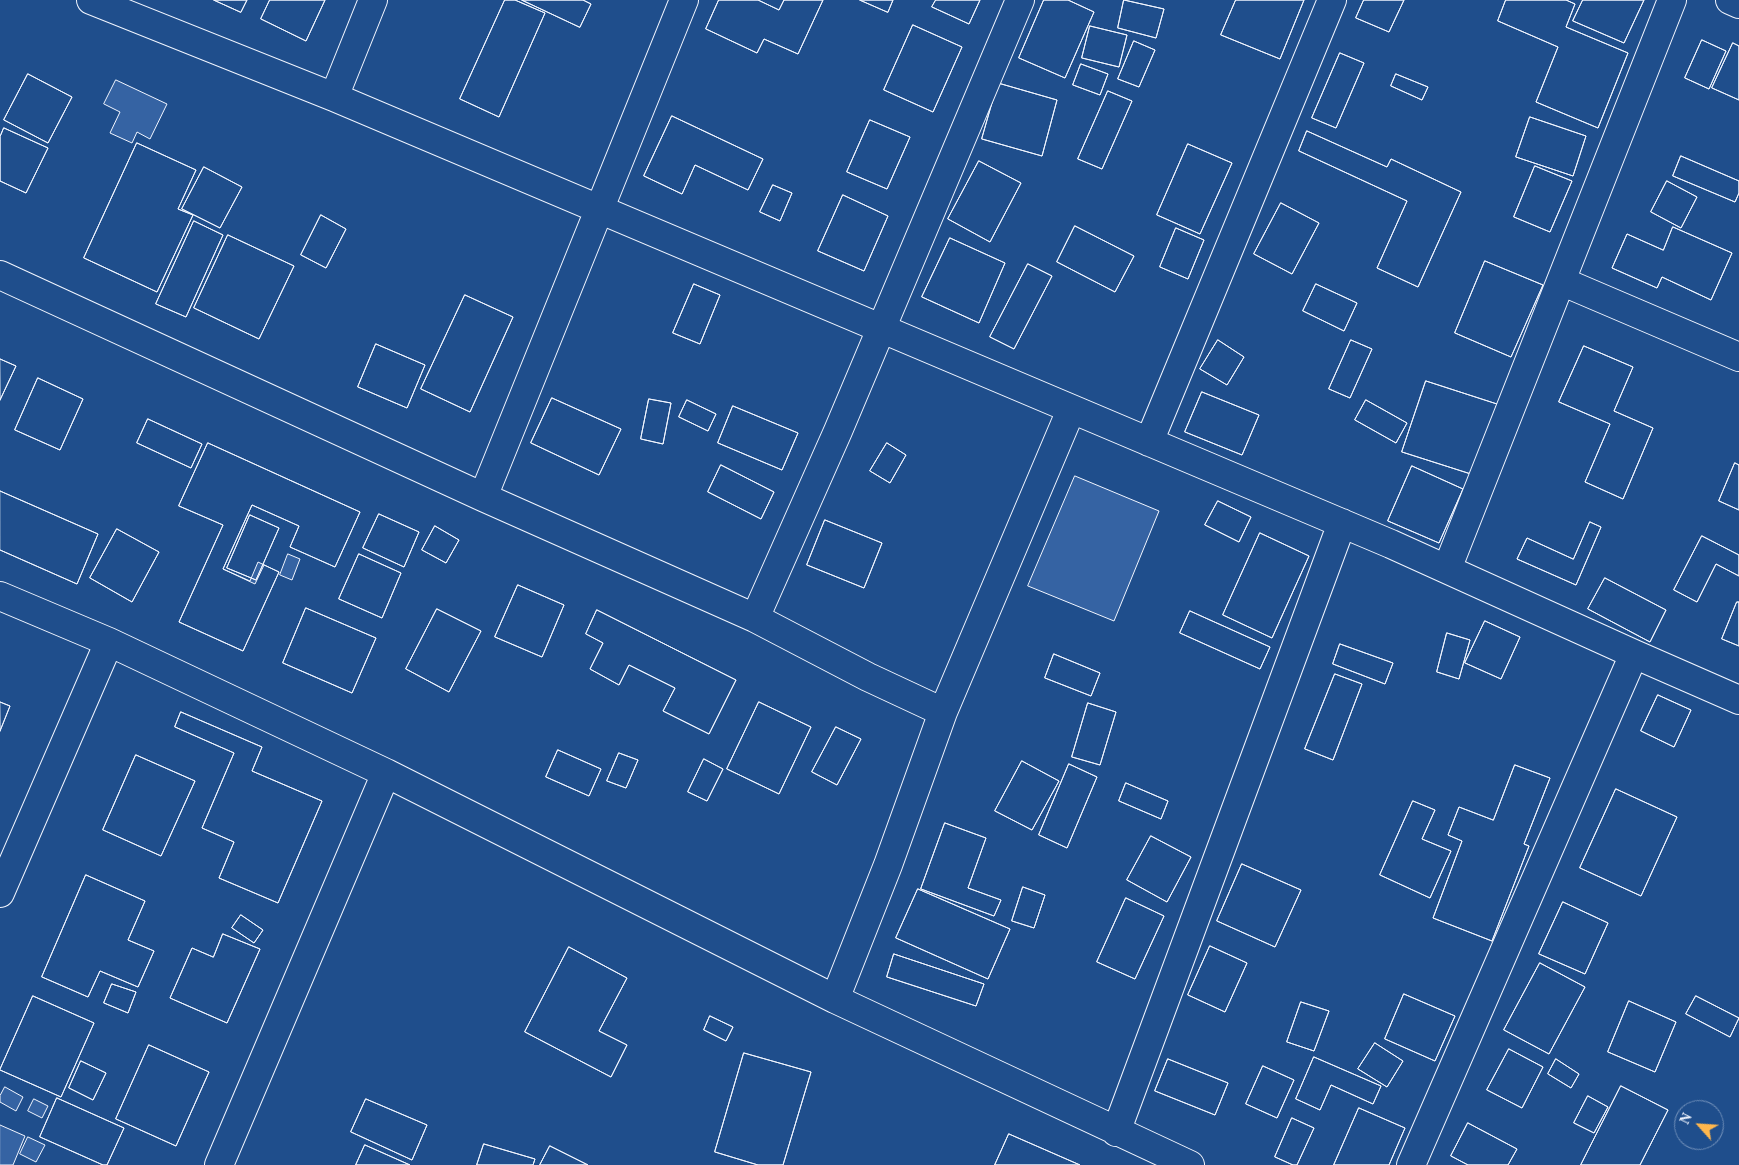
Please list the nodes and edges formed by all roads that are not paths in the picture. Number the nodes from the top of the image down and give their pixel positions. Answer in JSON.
{"nodes":[{"id":1,"x":91,"y":0,"type":"edge"},
{"id":2,"x":373,"y":0,"type":"edge"},
{"id":3,"x":684,"y":0,"type":"edge"},
{"id":4,"x":1020,"y":0,"type":"edge"},
{"id":5,"x":1332,"y":0,"type":"edge"},
{"id":6,"x":1672,"y":0,"type":"edge"},
{"id":7,"x":1730,"y":0,"type":"edge"},
{"id":8,"x":1739,"y":4,"type":"edge"},
{"id":9,"x":334,"y":97,"type":"junction"},
{"id":10,"x":599,"y":210,"type":"junction"},
{"id":11,"x":0,"y":275,"type":"edge"},
{"id":12,"x":1561,"y":281,"type":"junction"},
{"id":13,"x":881,"y":327,"type":"junction"},
{"id":14,"x":1739,"y":356,"type":"edge"},
{"id":15,"x":1071,"y":410,"type":"junction"},
{"id":16,"x":1149,"y":442,"type":"junction"},
{"id":17,"x":483,"y":497,"type":"junction"},
{"id":18,"x":1342,"y":523,"type":"junction"},
{"id":19,"x":1446,"y":569,"type":"junction"},
{"id":20,"x":0,"y":596,"type":"edge"},
{"id":21,"x":755,"y":618,"type":"junction"},
{"id":22,"x":109,"y":642,"type":"junction"},
{"id":23,"x":1634,"y":654,"type":"junction"},
{"id":24,"x":1739,"y":700,"type":"edge"},
{"id":25,"x":944,"y":712,"type":"junction"},
{"id":26,"x":386,"y":773,"type":"junction"},
{"id":27,"x":0,"y":893,"type":"edge"},
{"id":28,"x":835,"y":999,"type":"junction"},
{"id":29,"x":1116,"y":1132,"type":"junction"},
{"id":30,"x":219,"y":1165,"type":"edge"},
{"id":31,"x":1190,"y":1165,"type":"edge"},
{"id":32,"x":1411,"y":1165,"type":"edge"}],
"edges":[{"from":1,"to":9,"type":"street"},
{"from":2,"to":9,"type":"street"},
{"from":3,"to":10,"type":"street"},
{"from":4,"to":13,"type":"street"},
{"from":5,"to":16,"type":"street"},
{"from":6,"to":12,"type":"street"},
{"from":7,"to":8,"type":"street"},
{"from":9,"to":10,"type":"street"},
{"from":10,"to":13,"type":"street"},
{"from":10,"to":17,"type":"street"},
{"from":11,"to":17,"type":"street"},
{"from":12,"to":14,"type":"street"},
{"from":12,"to":19,"type":"street"},
{"from":13,"to":15,"type":"street"},
{"from":13,"to":21,"type":"street"},
{"from":15,"to":16,"type":"street"},
{"from":15,"to":25,"type":"street"},
{"from":16,"to":18,"type":"street"},
{"from":17,"to":21,"type":"street"},
{"from":18,"to":19,"type":"street"},
{"from":18,"to":29,"type":"street"},
{"from":19,"to":23,"type":"street"},
{"from":20,"to":22,"type":"street"},
{"from":21,"to":25,"type":"street"},
{"from":22,"to":26,"type":"street"},
{"from":22,"to":27,"type":"street"},
{"from":23,"to":24,"type":"street"},
{"from":23,"to":32,"type":"street"},
{"from":25,"to":28,"type":"street"},
{"from":26,"to":28,"type":"street"},
{"from":26,"to":30,"type":"street"},
{"from":28,"to":29,"type":"street"},
{"from":29,"to":31,"type":"street"}]}
